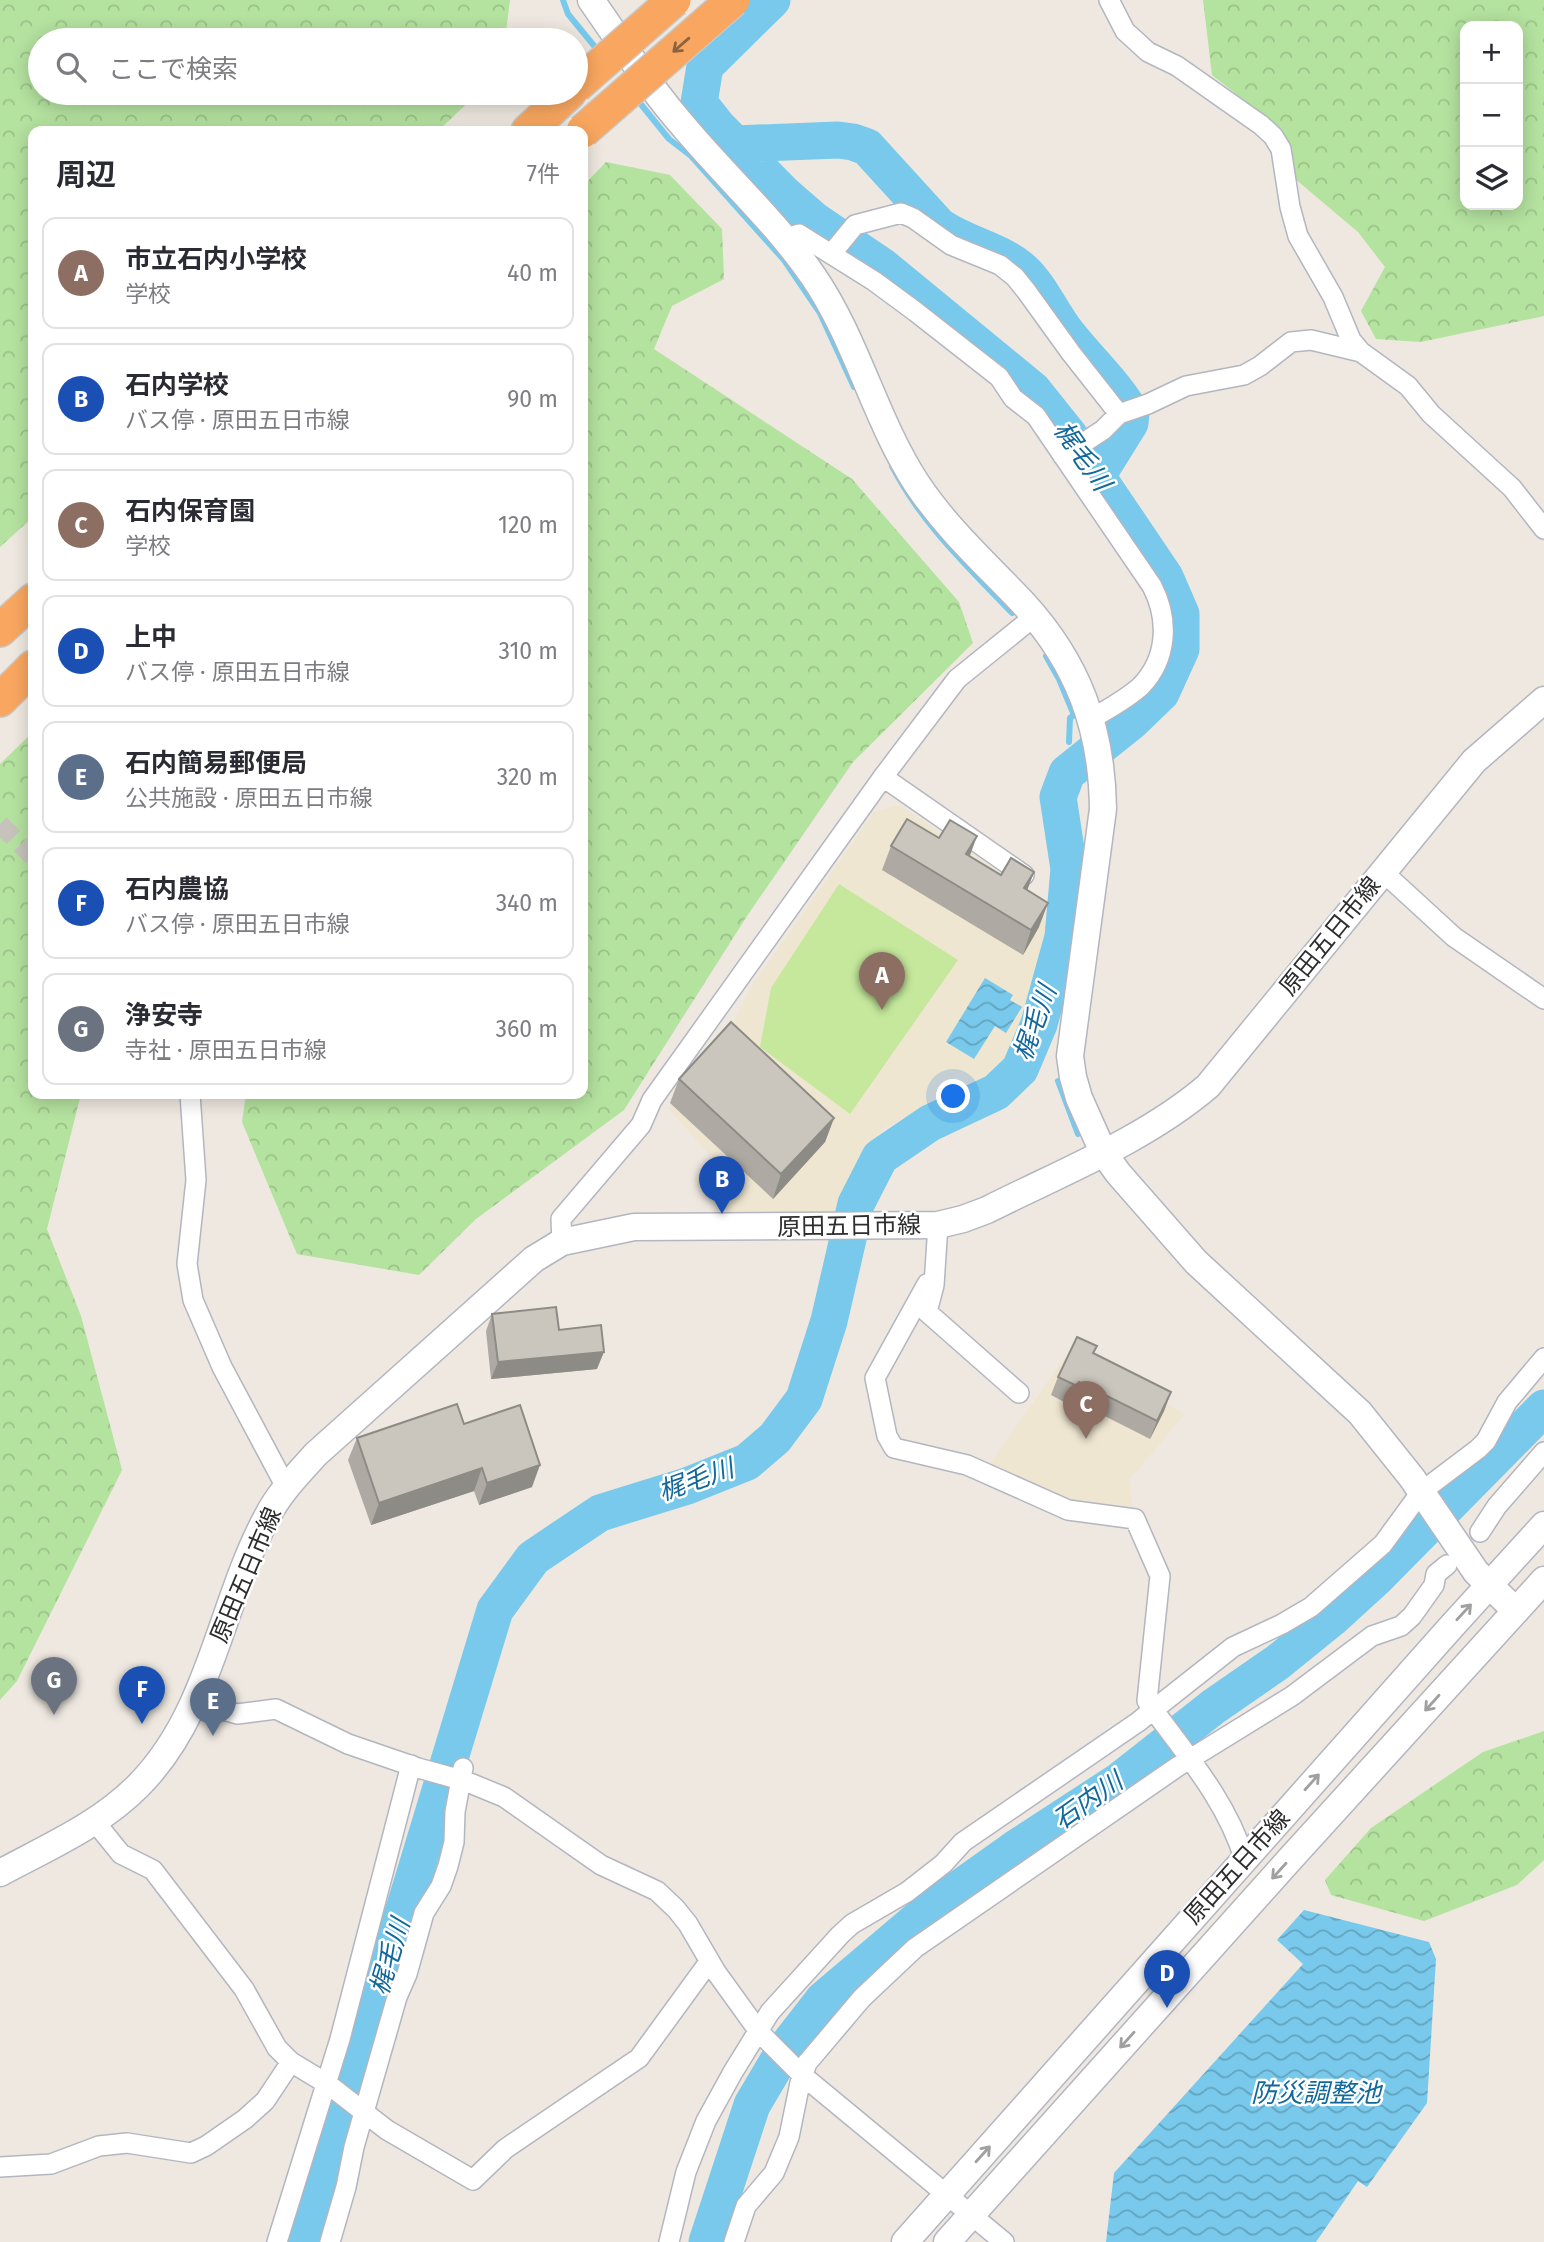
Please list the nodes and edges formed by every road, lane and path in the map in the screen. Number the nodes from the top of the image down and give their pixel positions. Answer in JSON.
{"nodes":[{"id":1,"x":591,"y":0,"type":"edge"},
{"id":2,"x":674,"y":0,"type":"edge"},
{"id":3,"x":733,"y":0,"type":"edge"},
{"id":4,"x":1109,"y":0,"type":"edge"},
{"id":5,"x":588,"y":75,"type":"edge"},
{"id":6,"x":556,"y":105,"type":"edge"},
{"id":7,"x":533,"y":126,"type":"edge"},
{"id":8,"x":588,"y":127,"type":"edge"},
{"id":9,"x":784,"y":239,"type":"junction"},
{"id":10,"x":834,"y":251,"type":"junction"},
{"id":11,"x":1361,"y":352,"type":"junction"},
{"id":12,"x":1125,"y":412,"type":"junction"},
{"id":13,"x":1066,"y":454,"type":"junction"},
{"id":14,"x":1544,"y":529,"type":"edge"},
{"id":15,"x":28,"y":605,"type":"edge"},
{"id":16,"x":1035,"y":617,"type":"junction"},
{"id":17,"x":0,"y":630,"type":"edge"},
{"id":18,"x":28,"y":672,"type":"edge"},
{"id":19,"x":0,"y":700,"type":"edge"},
{"id":20,"x":1544,"y":700,"type":"edge"},
{"id":21,"x":1092,"y":722,"type":"junction"},
{"id":22,"x":883,"y":777,"type":"junction"},
{"id":23,"x":1382,"y":871,"type":"junction"},
{"id":24,"x":1024,"y":874,"type":"edge"},
{"id":25,"x":1544,"y":999,"type":"edge"},
{"id":26,"x":190,"y":1099,"type":"edge"},
{"id":27,"x":1103,"y":1152,"type":"junction"},
{"id":28,"x":938,"y":1225,"type":"junction"},
{"id":29,"x":562,"y":1241,"type":"junction"},
{"id":30,"x":934,"y":1285,"type":"junction"},
{"id":31,"x":1544,"y":1358,"type":"edge"},
{"id":32,"x":1019,"y":1393,"type":"dead end"},
{"id":33,"x":1544,"y":1452,"type":"edge"},
{"id":34,"x":286,"y":1487,"type":"junction"},
{"id":35,"x":1423,"y":1495,"type":"junction"},
{"id":36,"x":1544,"y":1525,"type":"edge"},
{"id":37,"x":1480,"y":1532,"type":"dead end"},
{"id":38,"x":1453,"y":1556,"type":"junction"},
{"id":39,"x":1544,"y":1580,"type":"edge"},
{"id":40,"x":1489,"y":1586,"type":"junction"},
{"id":41,"x":1516,"y":1611,"type":"junction"},
{"id":42,"x":196,"y":1702,"type":"junction"},
{"id":43,"x":1155,"y":1711,"type":"junction"},
{"id":44,"x":1188,"y":1756,"type":"junction"},
{"id":45,"x":414,"y":1767,"type":"junction"},
{"id":46,"x":461,"y":1775,"type":"junction"},
{"id":47,"x":95,"y":1822,"type":"junction"},
{"id":48,"x":1244,"y":1858,"type":"junction"},
{"id":49,"x":0,"y":1874,"type":"edge"},
{"id":50,"x":709,"y":1962,"type":"junction"},
{"id":51,"x":759,"y":2032,"type":"junction"},
{"id":52,"x":291,"y":2062,"type":"junction"},
{"id":53,"x":800,"y":2073,"type":"junction"},
{"id":54,"x":327,"y":2084,"type":"junction"},
{"id":55,"x":363,"y":2110,"type":"junction"},
{"id":56,"x":0,"y":2167,"type":"edge"},
{"id":57,"x":947,"y":2195,"type":"junction"},
{"id":58,"x":971,"y":2215,"type":"junction"},
{"id":59,"x":277,"y":2242,"type":"edge"},
{"id":60,"x":330,"y":2242,"type":"edge"},
{"id":61,"x":669,"y":2242,"type":"edge"},
{"id":62,"x":734,"y":2242,"type":"edge"},
{"id":63,"x":905,"y":2242,"type":"edge"},
{"id":64,"x":947,"y":2242,"type":"edge"},
{"id":65,"x":1004,"y":2242,"type":"edge"}],
"edges":[{"from":1,"to":9,"type":"main road"},
{"from":2,"to":5,"type":"highway","bridge":true},
{"from":3,"to":8,"type":"highway","one_way":true,"bridge":true},
{"from":4,"to":11,"type":"street"},
{"from":6,"to":7,"type":"highway"},
{"from":9,"to":10,"type":"street"},
{"from":9,"to":16,"type":"main road"},
{"from":10,"to":12,"type":"street"},
{"from":10,"to":13,"type":"street"},
{"from":11,"to":12,"type":"street"},
{"from":11,"to":14,"type":"street"},
{"from":12,"to":13,"type":"street"},
{"from":13,"to":21,"type":"street"},
{"from":15,"to":17,"type":"highway"},
{"from":16,"to":21,"type":"main road"},
{"from":16,"to":22,"type":"street"},
{"from":18,"to":19,"type":"highway"},
{"from":20,"to":23,"type":"main road","name":"原田五日市線"},
{"from":21,"to":27,"type":"main road"},
{"from":22,"to":24,"type":"street"},
{"from":22,"to":29,"type":"street"},
{"from":23,"to":25,"type":"street"},
{"from":23,"to":27,"type":"main road","name":"原田五日市線"},
{"from":26,"to":34,"type":"street"},
{"from":27,"to":28,"type":"main road","name":"原田五日市線"},
{"from":27,"to":35,"type":"main road"},
{"from":28,"to":29,"type":"main road","name":"原田五日市線"},
{"from":28,"to":30,"type":"street"},
{"from":29,"to":34,"type":"main road","name":"原田五日市線"},
{"from":30,"to":32,"type":"street"},
{"from":30,"to":43,"type":"street"},
{"from":31,"to":35,"type":"street"},
{"from":33,"to":37,"type":"street"},
{"from":34,"to":42,"type":"main road","name":"原田五日市線"},
{"from":35,"to":38,"type":"main road"},
{"from":35,"to":43,"type":"street"},
{"from":36,"to":40,"type":"main road","name":"原田五日市線"},
{"from":38,"to":40,"type":"main road"},
{"from":38,"to":44,"type":"street"},
{"from":39,"to":41,"type":"main road","name":"原田五日市線"},
{"from":40,"to":41,"type":"main road"},
{"from":48,"to":40,"type":"main road","name":"原田五日市線","one_way":true},
{"from":41,"to":58,"type":"main road","name":"原田五日市線","one_way":true},
{"from":42,"to":45,"type":"street"},
{"from":42,"to":47,"type":"main road","name":"原田五日市線"},
{"from":43,"to":44,"type":"street"},
{"from":43,"to":51,"type":"street"},
{"from":44,"to":48,"type":"street"},
{"from":44,"to":53,"type":"street"},
{"from":45,"to":46,"type":"street"},
{"from":45,"to":54,"type":"street"},
{"from":46,"to":50,"type":"street"},
{"from":46,"to":55,"type":"street"},
{"from":47,"to":49,"type":"main road","name":"原田五日市線"},
{"from":47,"to":52,"type":"street"},
{"from":57,"to":48,"type":"main road","name":"原田五日市線","one_way":true},
{"from":50,"to":51,"type":"street"},
{"from":50,"to":55,"type":"street"},
{"from":51,"to":53,"type":"street"},
{"from":51,"to":61,"type":"street"},
{"from":52,"to":54,"type":"street"},
{"from":52,"to":56,"type":"street"},
{"from":53,"to":57,"type":"street"},
{"from":53,"to":62,"type":"street"},
{"from":54,"to":55,"type":"street"},
{"from":54,"to":59,"type":"street"},
{"from":55,"to":60,"type":"street"},
{"from":57,"to":58,"type":"street"},
{"from":57,"to":63,"type":"main road","name":"原田五日市線"},
{"from":58,"to":64,"type":"main road","name":"原田五日市線"},
{"from":58,"to":65,"type":"street"}]}
